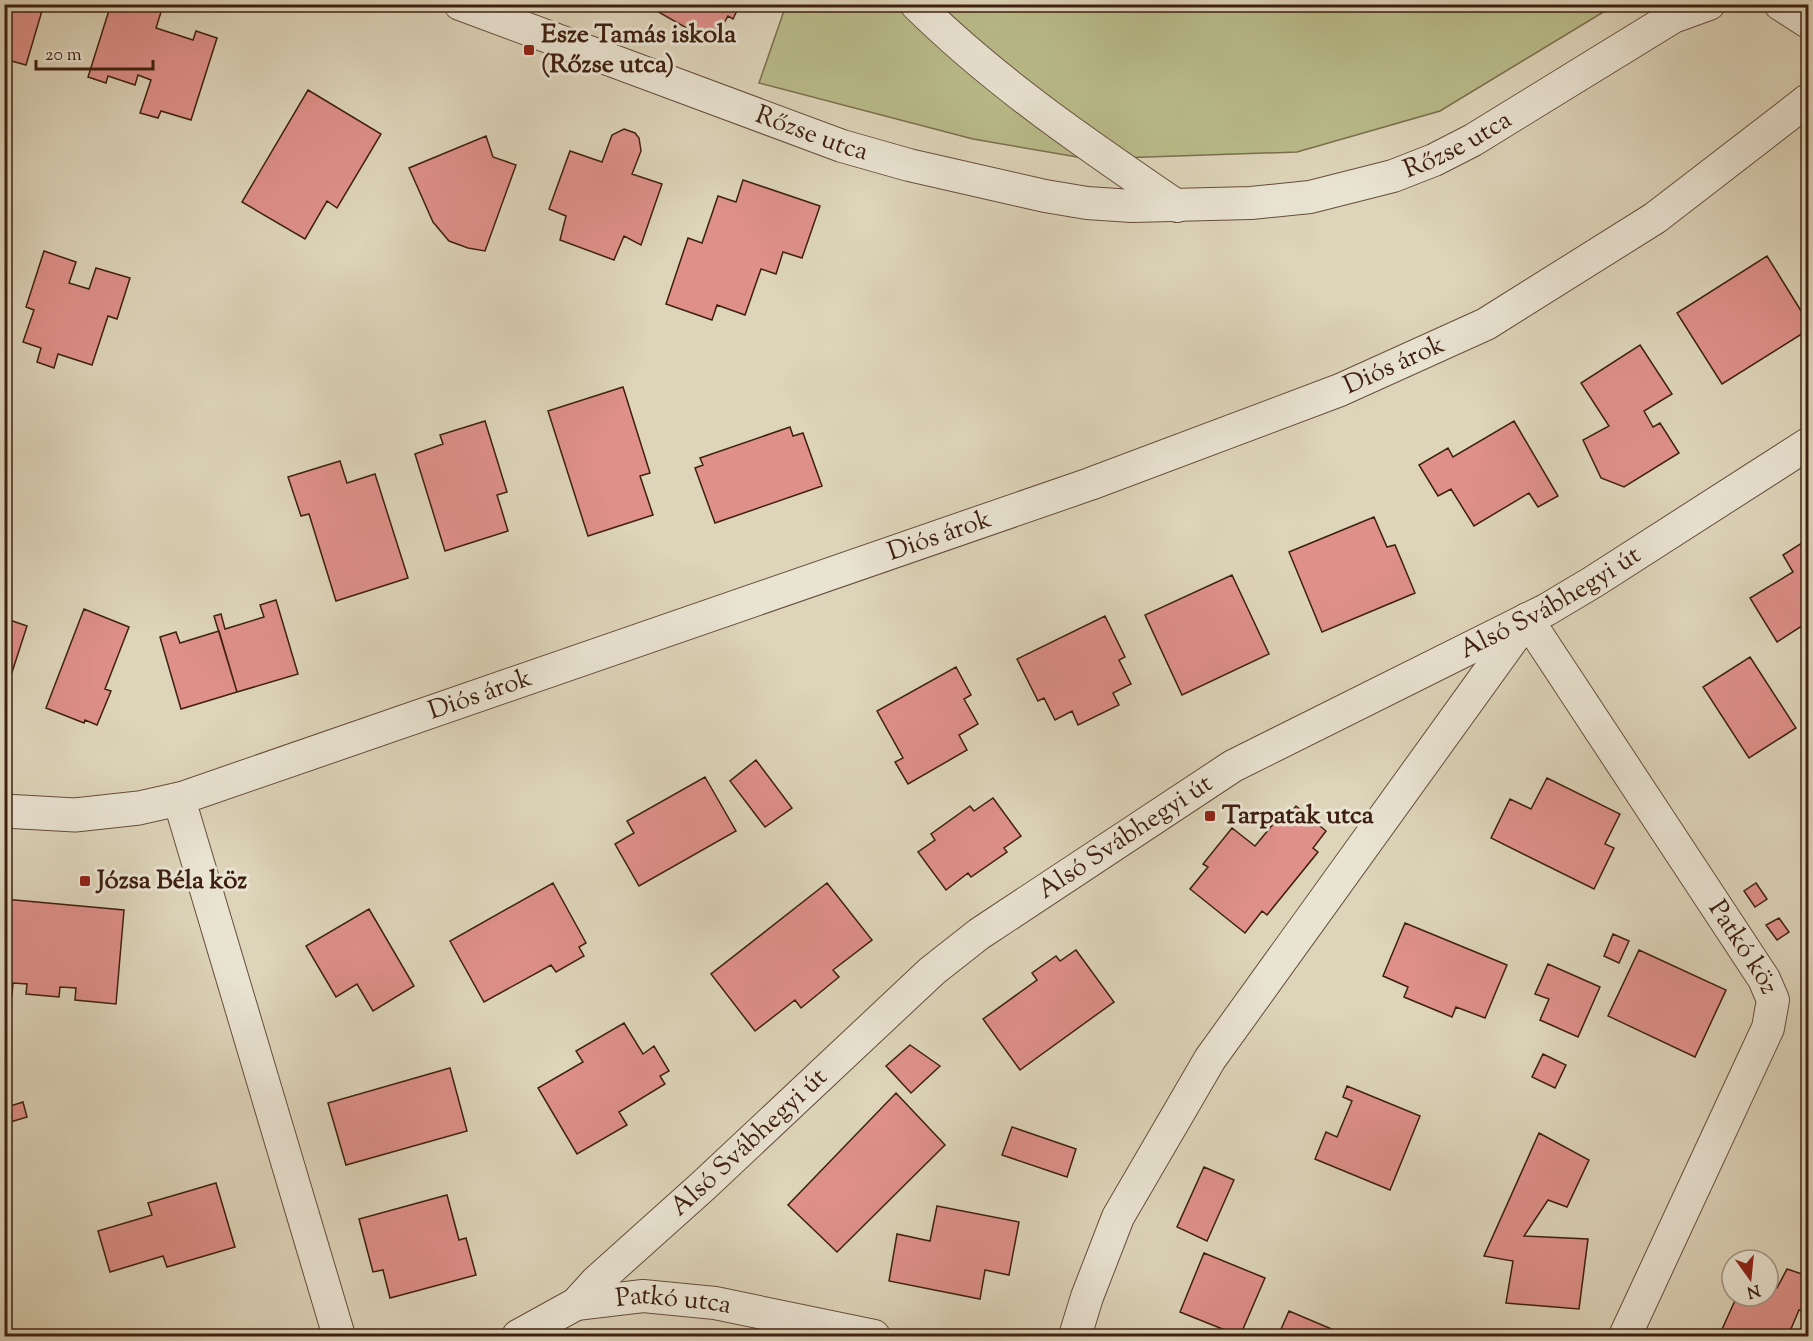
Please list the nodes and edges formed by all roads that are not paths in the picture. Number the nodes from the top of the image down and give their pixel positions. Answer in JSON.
{"nodes":[{"id":1,"x":460,"y":4,"type":"edge"},
{"id":2,"x":916,"y":4,"type":"edge"},
{"id":3,"x":1709,"y":4,"type":"edge"},
{"id":4,"x":1780,"y":4,"type":"edge"},
{"id":5,"x":1809,"y":22,"type":"edge"},
{"id":6,"x":1809,"y":100,"type":"edge"},
{"id":7,"x":1177,"y":206,"type":"junction"},
{"id":8,"x":1809,"y":444,"type":"edge"},
{"id":9,"x":1527,"y":619,"type":"junction"},
{"id":10,"x":179,"y":798,"type":"junction"},
{"id":11,"x":4,"y":811,"type":"edge"},
{"id":12,"x":576,"y":1304,"type":"junction"},
{"id":13,"x":339,"y":1336,"type":"edge"},
{"id":14,"x":518,"y":1336,"type":"edge"},
{"id":15,"x":874,"y":1336,"type":"edge"},
{"id":16,"x":1075,"y":1336,"type":"edge"},
{"id":17,"x":1625,"y":1336,"type":"edge"}],
"edges":[{"from":1,"to":7,"type":"street","name":"Rőzse utca"},
{"from":2,"to":7,"type":"street"},
{"from":3,"to":7,"type":"street","name":"Rőzse utca"},
{"from":4,"to":5,"type":"street"},
{"from":6,"to":10,"type":"street","name":"Diós árok"},
{"from":8,"to":9,"type":"street","name":"Alsó Svábhegyi út"},
{"from":9,"to":12,"type":"street","name":"Alsó Svábhegyi út"},
{"from":9,"to":16,"type":"street"},
{"from":9,"to":17,"type":"street","name":"Patkó köz"},
{"from":10,"to":11,"type":"street","name":"Diós árok"},
{"from":10,"to":13,"type":"street"},
{"from":12,"to":14,"type":"street","name":"Alsó Svábhegyi út"},
{"from":12,"to":15,"type":"street","name":"Patkó utca"}]}
